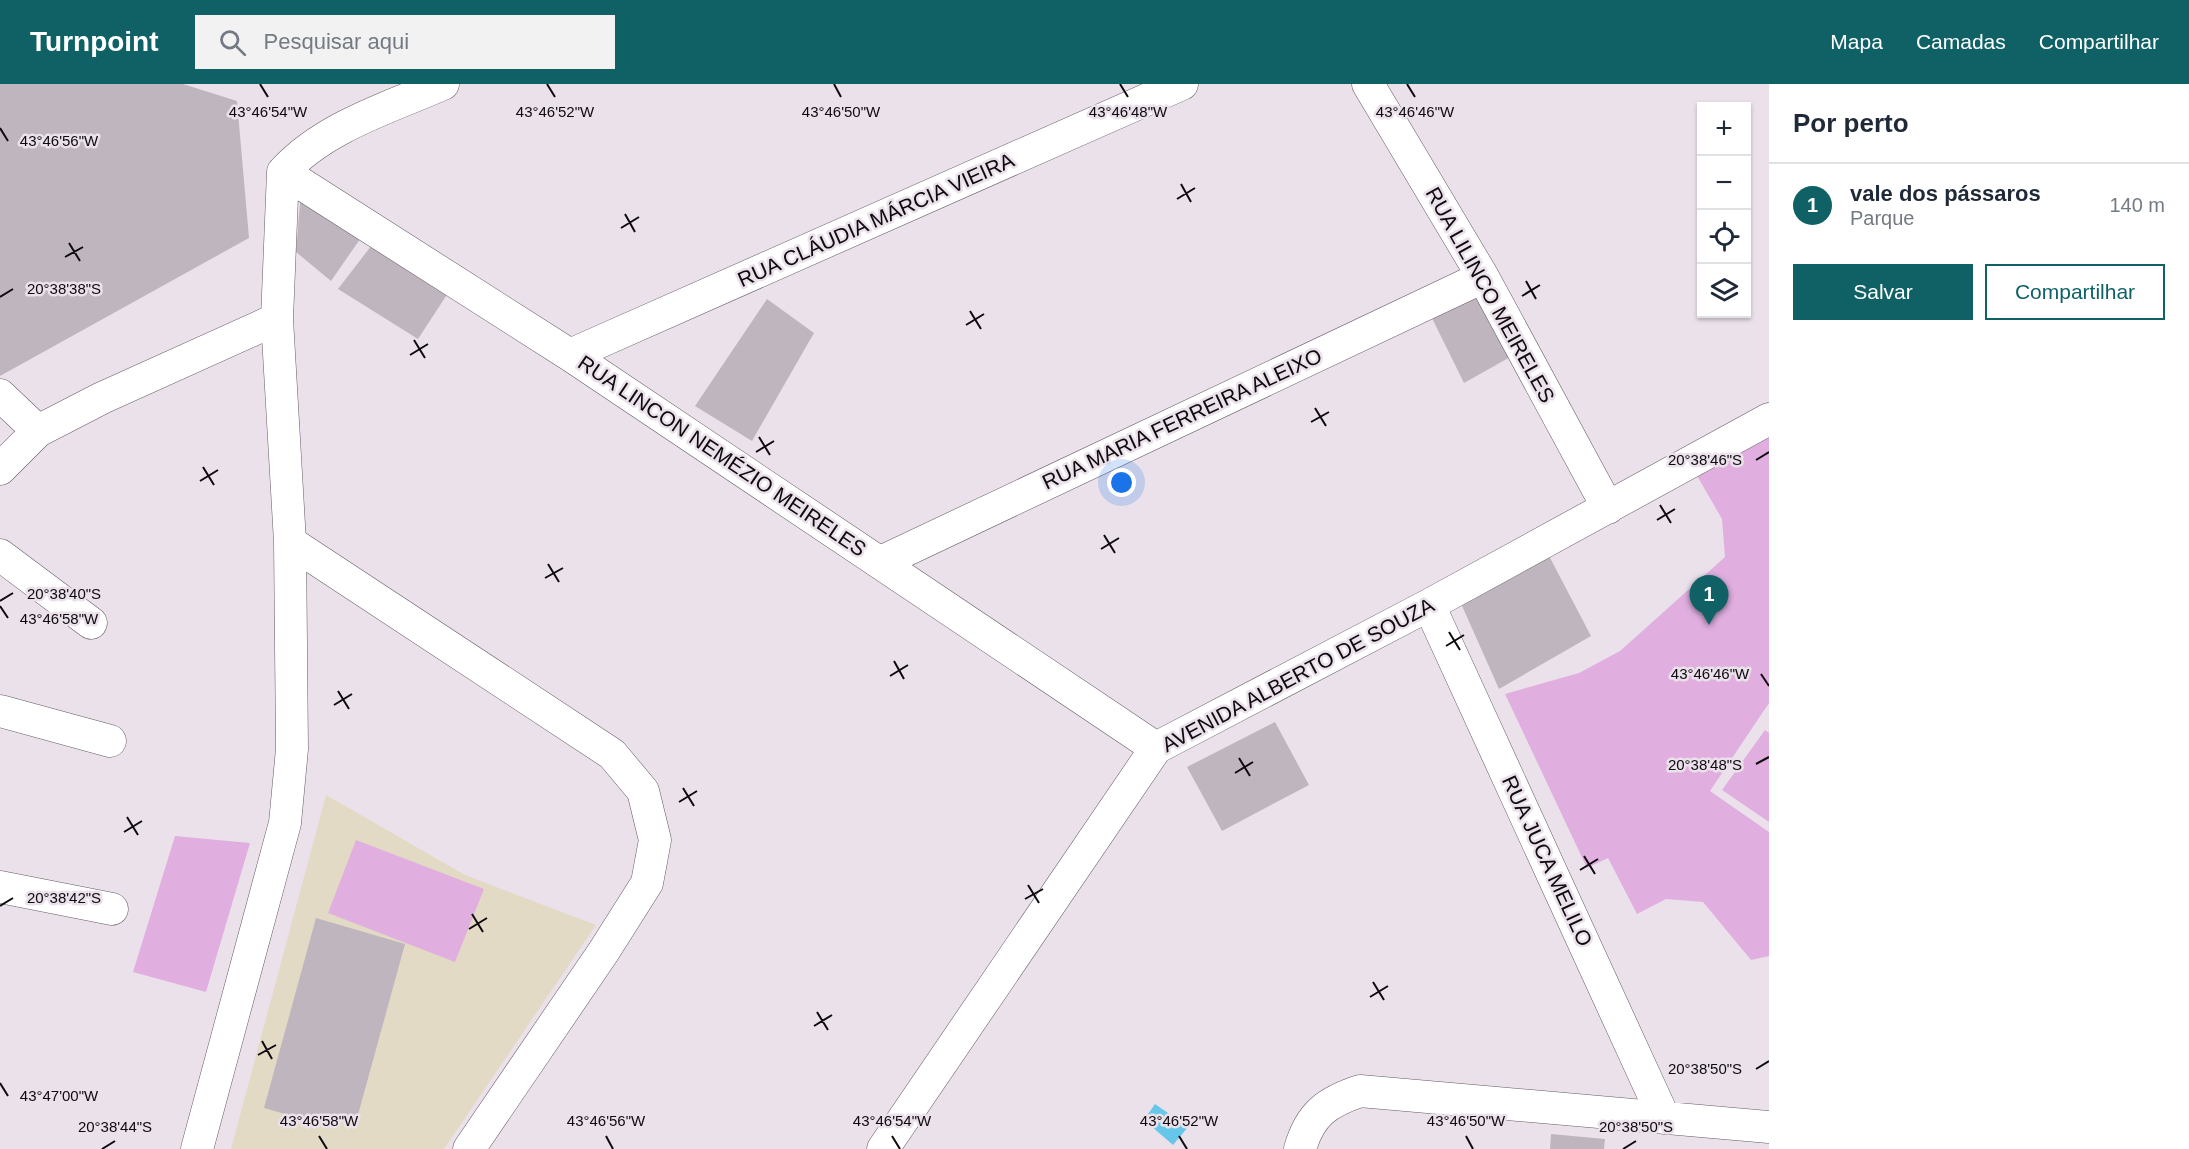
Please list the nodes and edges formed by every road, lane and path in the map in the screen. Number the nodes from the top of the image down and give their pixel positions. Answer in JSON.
{"nodes":[{"id":1,"x":443,"y":84,"type":"edge"},
{"id":2,"x":1182,"y":84,"type":"edge"},
{"id":3,"x":1368,"y":84,"type":"edge"},
{"id":4,"x":283,"y":172,"type":"junction"},
{"id":5,"x":1483,"y":277,"type":"junction"},
{"id":6,"x":277,"y":319,"type":"junction"},
{"id":7,"x":570,"y":355,"type":"junction"},
{"id":8,"x":0,"y":395,"type":"edge"},
{"id":9,"x":1769,"y":419,"type":"edge"},
{"id":10,"x":38,"y":431,"type":"junction"},
{"id":11,"x":0,"y":469,"type":"edge"},
{"id":12,"x":1608,"y":508,"type":"junction"},
{"id":13,"x":290,"y":542,"type":"junction"},
{"id":14,"x":0,"y":555,"type":"edge"},
{"id":15,"x":881,"y":562,"type":"junction"},
{"id":16,"x":1429,"y":605,"type":"junction"},
{"id":17,"x":91,"y":623,"type":"dead end"},
{"id":18,"x":0,"y":711,"type":"edge"},
{"id":19,"x":110,"y":741,"type":"dead end"},
{"id":20,"x":1156,"y":748,"type":"junction"},
{"id":21,"x":0,"y":887,"type":"edge"},
{"id":22,"x":112,"y":909,"type":"dead end"},
{"id":23,"x":1769,"y":1106,"type":"edge"},
{"id":24,"x":1664,"y":1118,"type":"junction"},
{"id":25,"x":1755,"y":1126,"type":"edge"},
{"id":26,"x":196,"y":1149,"type":"edge"},
{"id":27,"x":469,"y":1149,"type":"edge"},
{"id":28,"x":883,"y":1149,"type":"edge"},
{"id":29,"x":1300,"y":1149,"type":"edge"}],
"edges":[{"from":1,"to":4,"type":"street"},
{"from":2,"to":7,"type":"street","name":"RUA CLÁUDIA MÁRCIA VIEIRA"},
{"from":3,"to":5,"type":"street","name":"RUA LILINCO MEIRELES"},
{"from":4,"to":6,"type":"street"},
{"from":4,"to":7,"type":"street","name":"RUA LINCON NEMÉZIO MEIRELES"},
{"from":5,"to":12,"type":"street","name":"RUA LILINCO MEIRELES"},
{"from":5,"to":15,"type":"street","name":"RUA MARIA FERREIRA ALEIXO"},
{"from":6,"to":10,"type":"street"},
{"from":6,"to":13,"type":"street"},
{"from":7,"to":15,"type":"street","name":"RUA LINCON NEMÉZIO MEIRELES"},
{"from":8,"to":10,"type":"street"},
{"from":9,"to":12,"type":"street","name":"AVENIDA ALBERTO DE SOUZA"},
{"from":10,"to":11,"type":"street"},
{"from":12,"to":16,"type":"street","name":"AVENIDA ALBERTO DE SOUZA"},
{"from":13,"to":26,"type":"street"},
{"from":13,"to":27,"type":"street"},
{"from":14,"to":17,"type":"street"},
{"from":15,"to":20,"type":"street","name":"RUA LINCON NEMÉZIO MEIRELES"},
{"from":16,"to":20,"type":"street","name":"AVENIDA ALBERTO DE SOUZA"},
{"from":16,"to":24,"type":"street","name":"RUA JUCA MELILO"},
{"from":18,"to":19,"type":"street"},
{"from":20,"to":28,"type":"street","name":"AVENIDA ALBERTO DE SOUZA"},
{"from":21,"to":22,"type":"street"},
{"from":23,"to":25,"type":"street"},
{"from":24,"to":25,"type":"street"},
{"from":24,"to":29,"type":"street"}]}
